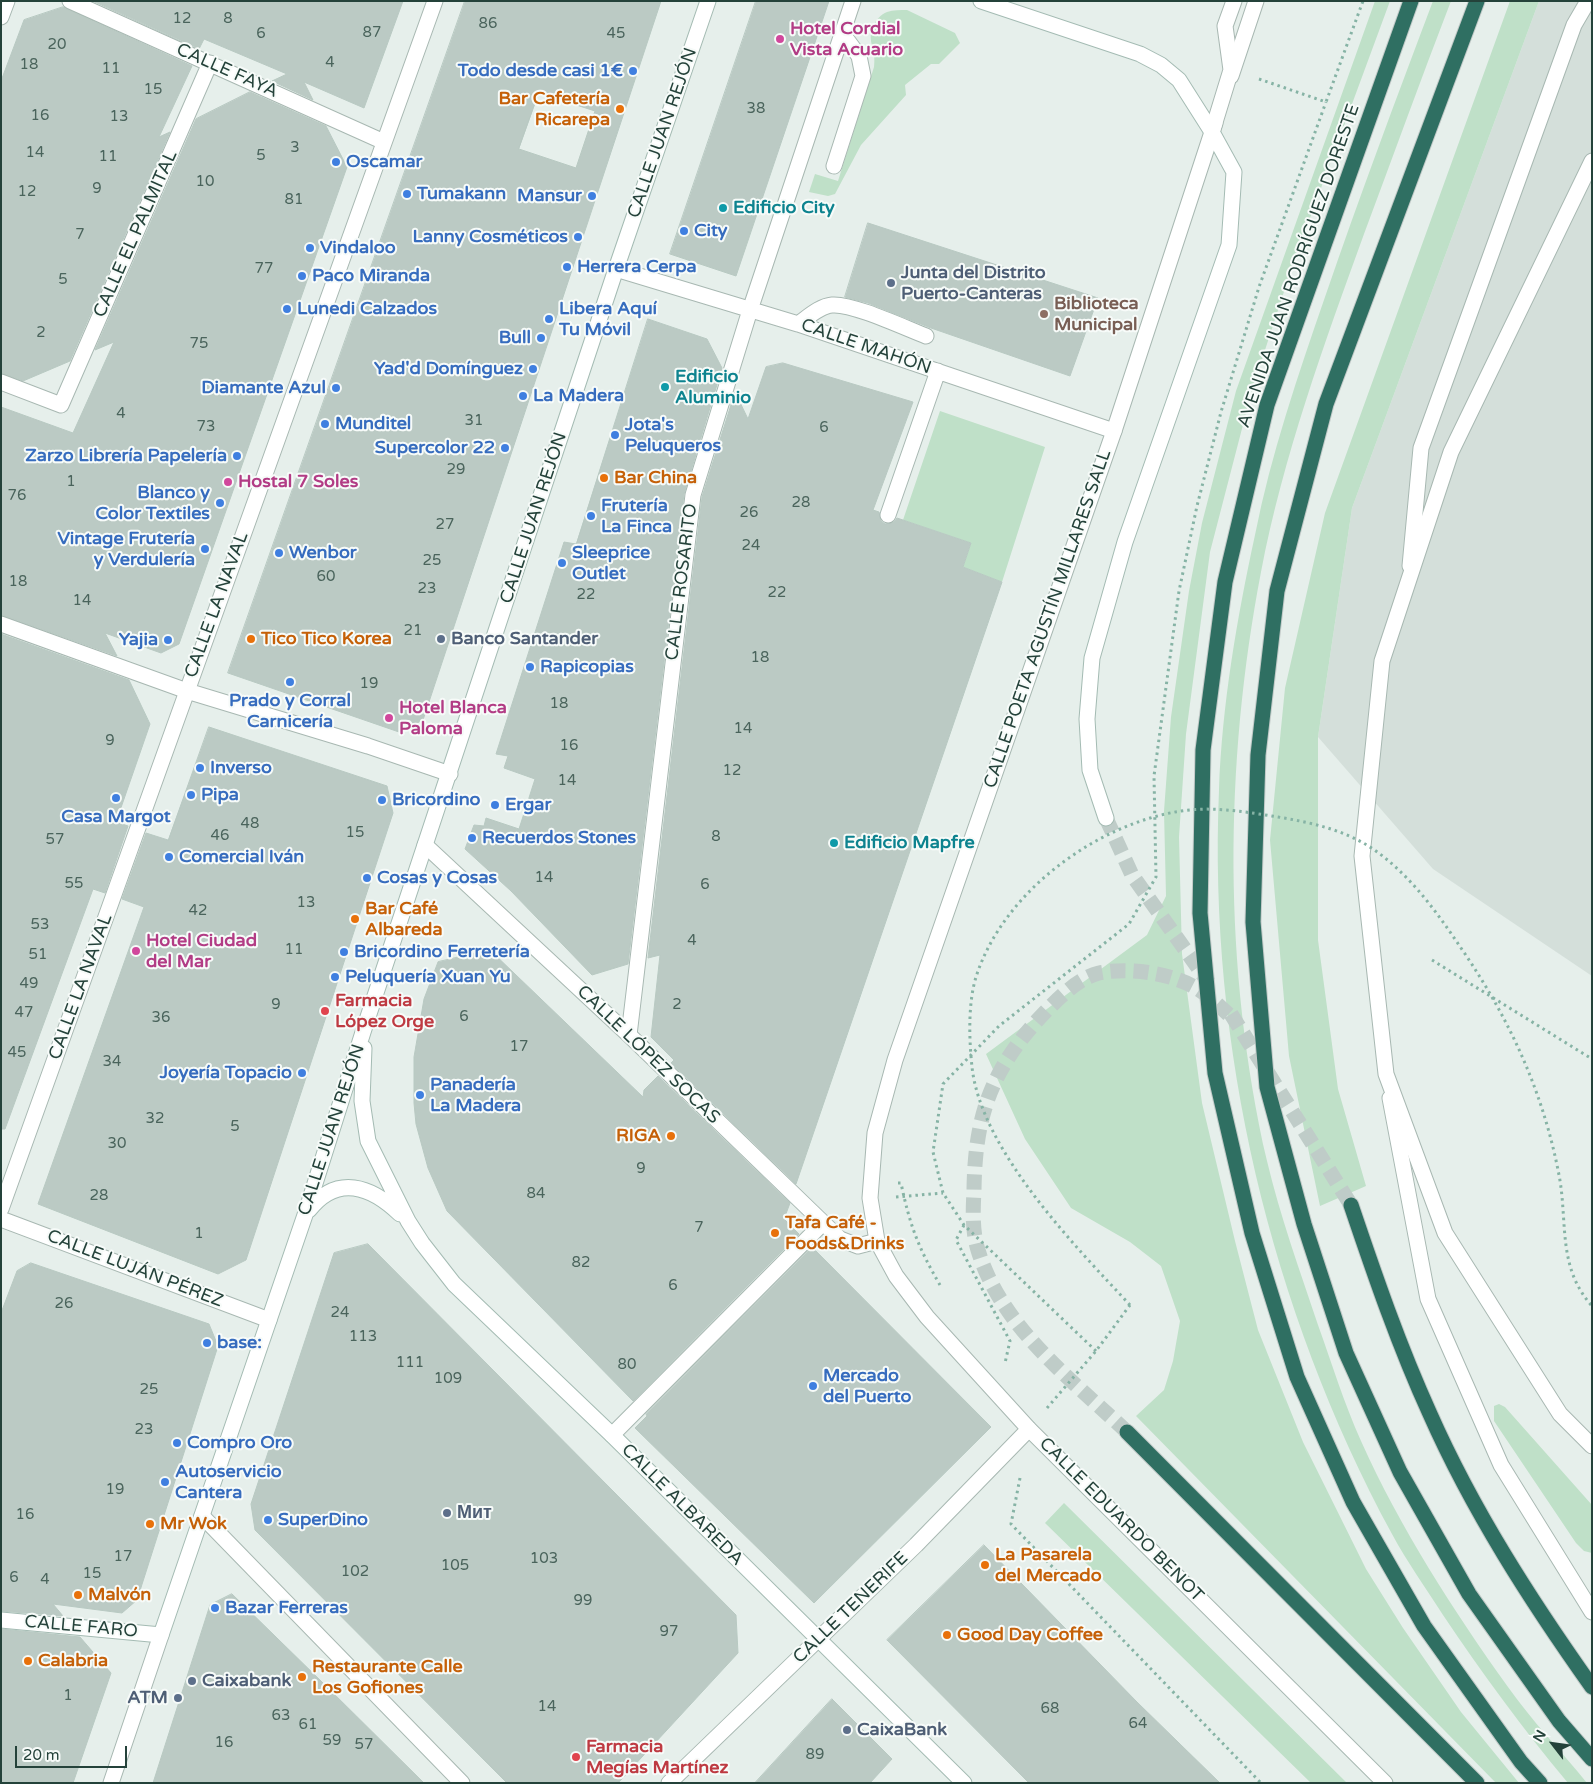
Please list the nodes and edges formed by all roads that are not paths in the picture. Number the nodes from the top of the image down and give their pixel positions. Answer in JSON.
{"nodes":[{"id":1,"x":7,"y":1,"type":"edge"},
{"id":2,"x":70,"y":1,"type":"edge"},
{"id":3,"x":435,"y":1,"type":"edge"},
{"id":4,"x":708,"y":1,"type":"edge"},
{"id":5,"x":853,"y":1,"type":"edge"},
{"id":6,"x":981,"y":1,"type":"edge"},
{"id":7,"x":1234,"y":1,"type":"edge"},
{"id":8,"x":1256,"y":1,"type":"edge"},
{"id":9,"x":1411,"y":1,"type":"edge"},
{"id":10,"x":1477,"y":1,"type":"edge"},
{"id":11,"x":1583,"y":1,"type":"edge"},
{"id":12,"x":1588,"y":1,"type":"edge"},
{"id":13,"x":1,"y":17,"type":"edge"},
{"id":14,"x":1574,"y":25,"type":"junction"},
{"id":15,"x":842,"y":33,"type":"junction"},
{"id":16,"x":210,"y":64,"type":"junction"},
{"id":17,"x":1212,"y":132,"type":"junction"},
{"id":18,"x":384,"y":142,"type":"junction"},
{"id":19,"x":1592,"y":161,"type":"edge"},
{"id":20,"x":834,"y":166,"type":"dead end"},
{"id":21,"x":616,"y":269,"type":"junction"},
{"id":22,"x":750,"y":310,"type":"junction"},
{"id":23,"x":798,"y":324,"type":"junction"},
{"id":24,"x":926,"y":336,"type":"dead end"},
{"id":25,"x":938,"y":372,"type":"junction"},
{"id":26,"x":1,"y":382,"type":"edge"},
{"id":27,"x":1114,"y":431,"type":"junction"},
{"id":28,"x":888,"y":515,"type":"dead end"},
{"id":29,"x":1409,"y":580,"type":"junction"},
{"id":30,"x":1,"y":624,"type":"edge"},
{"id":31,"x":186,"y":691,"type":"junction"},
{"id":32,"x":450,"y":774,"type":"junction"},
{"id":33,"x":1106,"y":818,"type":"tunnel mouth"},
{"id":34,"x":425,"y":845,"type":"junction"},
{"id":35,"x":364,"y":1029,"type":"junction"},
{"id":36,"x":629,"y":1036,"type":"junction"},
{"id":37,"x":1386,"y":1074,"type":"junction"},
{"id":38,"x":1351,"y":1205,"type":"tunnel mouth"},
{"id":39,"x":1,"y":1210,"type":"edge"},
{"id":40,"x":305,"y":1215,"type":"junction"},
{"id":41,"x":1,"y":1219,"type":"edge"},
{"id":42,"x":408,"y":1220,"type":"junction"},
{"id":43,"x":823,"y":1223,"type":"junction"},
{"id":44,"x":877,"y":1241,"type":"junction"},
{"id":45,"x":269,"y":1320,"type":"junction"},
{"id":46,"x":1029,"y":1429,"type":"junction"},
{"id":47,"x":1127,"y":1432,"type":"tunnel mouth"},
{"id":48,"x":612,"y":1435,"type":"junction"},
{"id":49,"x":1592,"y":1446,"type":"edge"},
{"id":50,"x":202,"y":1516,"type":"junction"},
{"id":51,"x":1592,"y":1612,"type":"edge"},
{"id":52,"x":1,"y":1620,"type":"edge"},
{"id":53,"x":161,"y":1635,"type":"junction"},
{"id":54,"x":817,"y":1640,"type":"junction"},
{"id":55,"x":1592,"y":1687,"type":"edge"},
{"id":56,"x":1592,"y":1760,"type":"edge"},
{"id":57,"x":111,"y":1783,"type":"edge"},
{"id":58,"x":462,"y":1783,"type":"edge"},
{"id":59,"x":669,"y":1783,"type":"edge"},
{"id":60,"x":964,"y":1783,"type":"edge"},
{"id":61,"x":1385,"y":1783,"type":"edge"},
{"id":62,"x":1477,"y":1783,"type":"edge"},
{"id":63,"x":1540,"y":1783,"type":"edge"}],
"edges":[{"from":1,"to":13,"type":"street"},
{"from":2,"to":16,"type":"street","name":"CALLE FAYA"},
{"from":3,"to":18,"type":"street","name":"CALLE LA NAVAL"},
{"from":4,"to":21,"type":"street","name":"CALLE JUAN REJÓN"},
{"from":5,"to":15,"type":"street","name":"CALLE ROSARITO"},
{"from":6,"to":17,"type":"street"},
{"from":7,"to":17,"type":"street"},
{"from":8,"to":17,"type":"street","name":"CALLE POETA AGUSTÍN MILLARES SALL"},
{"from":9,"to":63,"type":"highway","name":"AVENIDA JUAN RODRÍGUEZ DORESTE"},
{"from":10,"to":56,"type":"highway"},
{"from":11,"to":14,"type":"street"},
{"from":12,"to":14,"type":"street"},
{"from":14,"to":29,"type":"street"},
{"from":15,"to":20,"type":"street"},
{"from":15,"to":22,"type":"street","name":"CALLE ROSARITO"},
{"from":16,"to":18,"type":"street","name":"CALLE FAYA"},
{"from":16,"to":26,"type":"street","name":"CALLE EL PALMITAL"},
{"from":17,"to":27,"type":"street","name":"CALLE POETA AGUSTÍN MILLARES SALL"},
{"from":17,"to":33,"type":"street"},
{"from":18,"to":31,"type":"street","name":"CALLE LA NAVAL"},
{"from":19,"to":29,"type":"street"},
{"from":21,"to":22,"type":"street","name":"CALLE MAHÓN"},
{"from":21,"to":32,"type":"street","name":"CALLE JUAN REJÓN"},
{"from":22,"to":23,"type":"street","name":"CALLE MAHÓN"},
{"from":22,"to":36,"type":"street","name":"CALLE ROSARITO"},
{"from":23,"to":24,"type":"street"},
{"from":23,"to":25,"type":"street","name":"CALLE MAHÓN"},
{"from":25,"to":27,"type":"street","name":"CALLE MAHÓN"},
{"from":25,"to":28,"type":"street"},
{"from":27,"to":44,"type":"street","name":"CALLE POETA AGUSTÍN MILLARES SALL"},
{"from":29,"to":37,"type":"street"},
{"from":30,"to":31,"type":"street"},
{"from":31,"to":32,"type":"street"},
{"from":31,"to":39,"type":"street","name":"CALLE LA NAVAL"},
{"from":32,"to":34,"type":"street","name":"CALLE JUAN REJÓN"},
{"from":34,"to":35,"type":"street","name":"CALLE JUAN REJÓN"},
{"from":34,"to":36,"type":"street","name":"CALLE LÓPEZ SOCAS"},
{"from":35,"to":40,"type":"street","name":"CALLE JUAN REJÓN"},
{"from":35,"to":42,"type":"street","name":"CALLE ALBAREDA"},
{"from":36,"to":43,"type":"street","name":"CALLE LÓPEZ SOCAS"},
{"from":37,"to":49,"type":"street"},
{"from":37,"to":51,"type":"street"},
{"from":38,"to":55,"type":"highway"},
{"from":40,"to":42,"type":"street","name":"CALLE ALBAREDA"},
{"from":40,"to":45,"type":"street","name":"CALLE JUAN REJÓN"},
{"from":41,"to":45,"type":"street","name":"CALLE LUJÁN PÉREZ"},
{"from":42,"to":48,"type":"street","name":"CALLE ALBAREDA"},
{"from":43,"to":44,"type":"street","name":"CALLE LÓPEZ SOCAS"},
{"from":43,"to":48,"type":"street"},
{"from":44,"to":46,"type":"street","name":"CALLE EDUARDO BENOT"},
{"from":45,"to":50,"type":"street","name":"CALLE JUAN REJÓN"},
{"from":46,"to":54,"type":"street","name":"CALLE TENERIFE"},
{"from":46,"to":61,"type":"street","name":"CALLE EDUARDO BENOT"},
{"from":47,"to":62,"type":"highway"},
{"from":48,"to":54,"type":"street","name":"CALLE ALBAREDA"},
{"from":50,"to":53,"type":"street","name":"CALLE JUAN REJÓN"},
{"from":50,"to":58,"type":"street"},
{"from":52,"to":53,"type":"street","name":"CALLE FARO"},
{"from":53,"to":57,"type":"street","name":"CALLE JUAN REJÓN"},
{"from":54,"to":59,"type":"street","name":"CALLE TENERIFE"},
{"from":54,"to":60,"type":"street","name":"CALLE ALBAREDA"}]}
